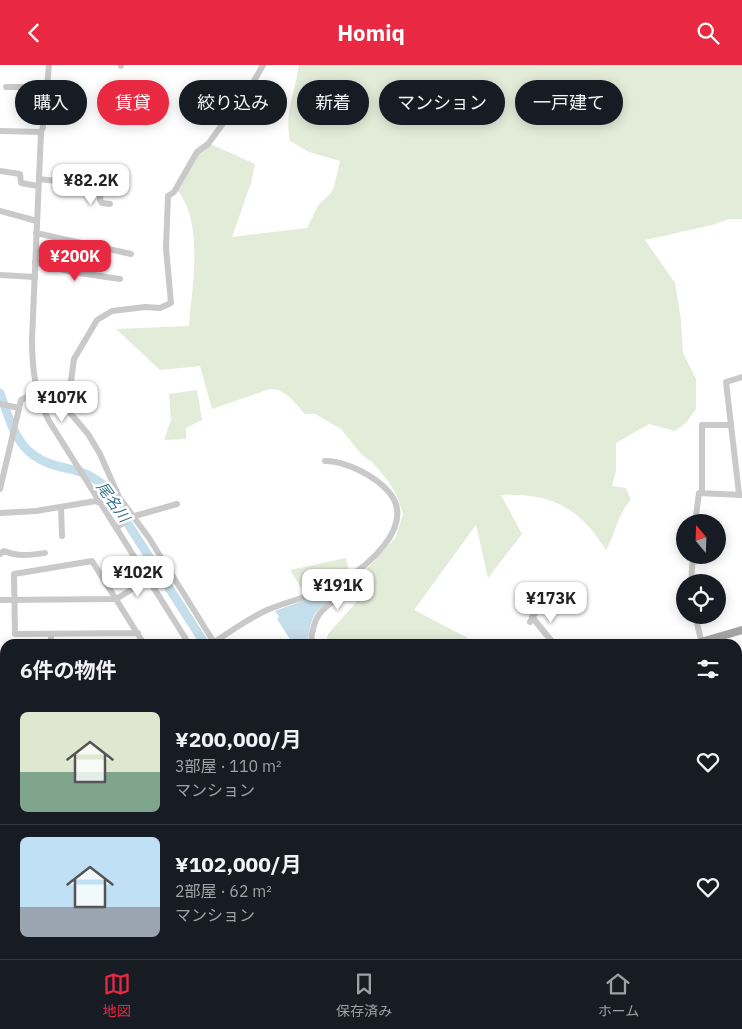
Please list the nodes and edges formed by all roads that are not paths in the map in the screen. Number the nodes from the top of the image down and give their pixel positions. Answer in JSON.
{"nodes":[{"id":1,"x":49,"y":65,"type":"edge"},
{"id":2,"x":263,"y":65,"type":"edge"},
{"id":3,"x":47,"y":80,"type":"edge"},
{"id":4,"x":6,"y":87,"type":"dead end"},
{"id":5,"x":15,"y":87,"type":"edge"},
{"id":6,"x":43,"y":125,"type":"edge"},
{"id":7,"x":0,"y":131,"type":"edge"},
{"id":8,"x":40,"y":132,"type":"junction"},
{"id":9,"x":0,"y":171,"type":"edge"},
{"id":10,"x":39,"y":179,"type":"junction"},
{"id":11,"x":38,"y":186,"type":"junction"},
{"id":12,"x":101,"y":186,"type":"junction"},
{"id":13,"x":111,"y":187,"type":"dead end"},
{"id":14,"x":110,"y":204,"type":"dead end"},
{"id":15,"x":0,"y":211,"type":"edge"},
{"id":16,"x":36,"y":221,"type":"junction"},
{"id":17,"x":36,"y":233,"type":"junction"},
{"id":18,"x":131,"y":254,"type":"dead end"},
{"id":19,"x":36,"y":262,"type":"junction"},
{"id":20,"x":0,"y":275,"type":"edge"},
{"id":21,"x":35,"y":277,"type":"junction"},
{"id":22,"x":120,"y":279,"type":"dead end"},
{"id":23,"x":742,"y":377,"type":"edge"},
{"id":24,"x":38,"y":396,"type":"junction"},
{"id":25,"x":0,"y":403,"type":"edge"},
{"id":26,"x":68,"y":403,"type":"junction"},
{"id":27,"x":19,"y":407,"type":"junction"},
{"id":28,"x":731,"y":425,"type":"junction"},
{"id":29,"x":325,"y":461,"type":"dead end"},
{"id":30,"x":0,"y":489,"type":"edge"},
{"id":31,"x":702,"y":493,"type":"junction"},
{"id":32,"x":741,"y":494,"type":"edge"},
{"id":33,"x":100,"y":503,"type":"junction"},
{"id":34,"x":177,"y":504,"type":"dead end"},
{"id":35,"x":61,"y":507,"type":"junction"},
{"id":36,"x":0,"y":513,"type":"edge"},
{"id":37,"x":696,"y":514,"type":"edge"},
{"id":38,"x":130,"y":518,"type":"junction"},
{"id":39,"x":118,"y":526,"type":"junction"},
{"id":40,"x":62,"y":536,"type":"dead end"},
{"id":41,"x":46,"y":553,"type":"dead end"},
{"id":42,"x":0,"y":554,"type":"edge"},
{"id":43,"x":149,"y":579,"type":"junction"},
{"id":44,"x":338,"y":583,"type":"junction"},
{"id":45,"x":116,"y":599,"type":"junction"},
{"id":46,"x":547,"y":599,"type":"dead end"},
{"id":47,"x":0,"y":600,"type":"edge"},
{"id":48,"x":14,"y":600,"type":"junction"},
{"id":49,"x":697,"y":624,"type":"edge"},
{"id":50,"x":742,"y":630,"type":"edge"},
{"id":51,"x":138,"y":633,"type":"junction"},
{"id":52,"x":51,"y":634,"type":"junction"},
{"id":53,"x":51,"y":639,"type":"edge"},
{"id":54,"x":141,"y":639,"type":"edge"},
{"id":55,"x":186,"y":639,"type":"edge"},
{"id":56,"x":212,"y":639,"type":"edge"},
{"id":57,"x":220,"y":639,"type":"edge"},
{"id":58,"x":312,"y":639,"type":"edge"},
{"id":59,"x":549,"y":639,"type":"edge"},
{"id":60,"x":699,"y":639,"type":"edge"},
{"id":61,"x":712,"y":639,"type":"edge"}],
"edges":[{"from":1,"to":3,"type":"street"},
{"from":2,"to":26,"type":"street"},
{"from":4,"to":5,"type":"street"},
{"from":6,"to":8,"type":"street"},
{"from":7,"to":8,"type":"street"},
{"from":8,"to":10,"type":"street"},
{"from":9,"to":11,"type":"street"},
{"from":10,"to":11,"type":"street"},
{"from":10,"to":12,"type":"street"},
{"from":11,"to":16,"type":"street"},
{"from":12,"to":13,"type":"street"},
{"from":12,"to":14,"type":"street"},
{"from":15,"to":16,"type":"street"},
{"from":16,"to":17,"type":"street"},
{"from":17,"to":18,"type":"street"},
{"from":17,"to":19,"type":"street"},
{"from":19,"to":21,"type":"street"},
{"from":19,"to":22,"type":"street"},
{"from":20,"to":21,"type":"street"},
{"from":21,"to":24,"type":"street"},
{"from":23,"to":28,"type":"street"},
{"from":24,"to":26,"type":"street"},
{"from":24,"to":27,"type":"street"},
{"from":24,"to":33,"type":"street"},
{"from":25,"to":27,"type":"street"},
{"from":26,"to":38,"type":"street"},
{"from":27,"to":30,"type":"street"},
{"from":28,"to":31,"type":"street"},
{"from":28,"to":32,"type":"street"},
{"from":29,"to":44,"type":"street"},
{"from":31,"to":32,"type":"street"},
{"from":31,"to":37,"type":"street"},
{"from":33,"to":35,"type":"street"},
{"from":33,"to":39,"type":"street"},
{"from":34,"to":38,"type":"street"},
{"from":35,"to":36,"type":"street"},
{"from":35,"to":40,"type":"street"},
{"from":38,"to":39,"type":"street"},
{"from":38,"to":56,"type":"street"},
{"from":39,"to":43,"type":"street"},
{"from":41,"to":42,"type":"street"},
{"from":43,"to":45,"type":"street"},
{"from":43,"to":55,"type":"street"},
{"from":44,"to":57,"type":"street"},
{"from":44,"to":58,"type":"street"},
{"from":45,"to":48,"type":"street"},
{"from":45,"to":48,"type":"street"},
{"from":45,"to":51,"type":"street"},
{"from":46,"to":59,"type":"street"},
{"from":47,"to":48,"type":"street"},
{"from":48,"to":52,"type":"street"},
{"from":49,"to":60,"type":"street"},
{"from":50,"to":61,"type":"main road"},
{"from":51,"to":52,"type":"street"},
{"from":51,"to":54,"type":"street"},
{"from":52,"to":53,"type":"street"}]}
